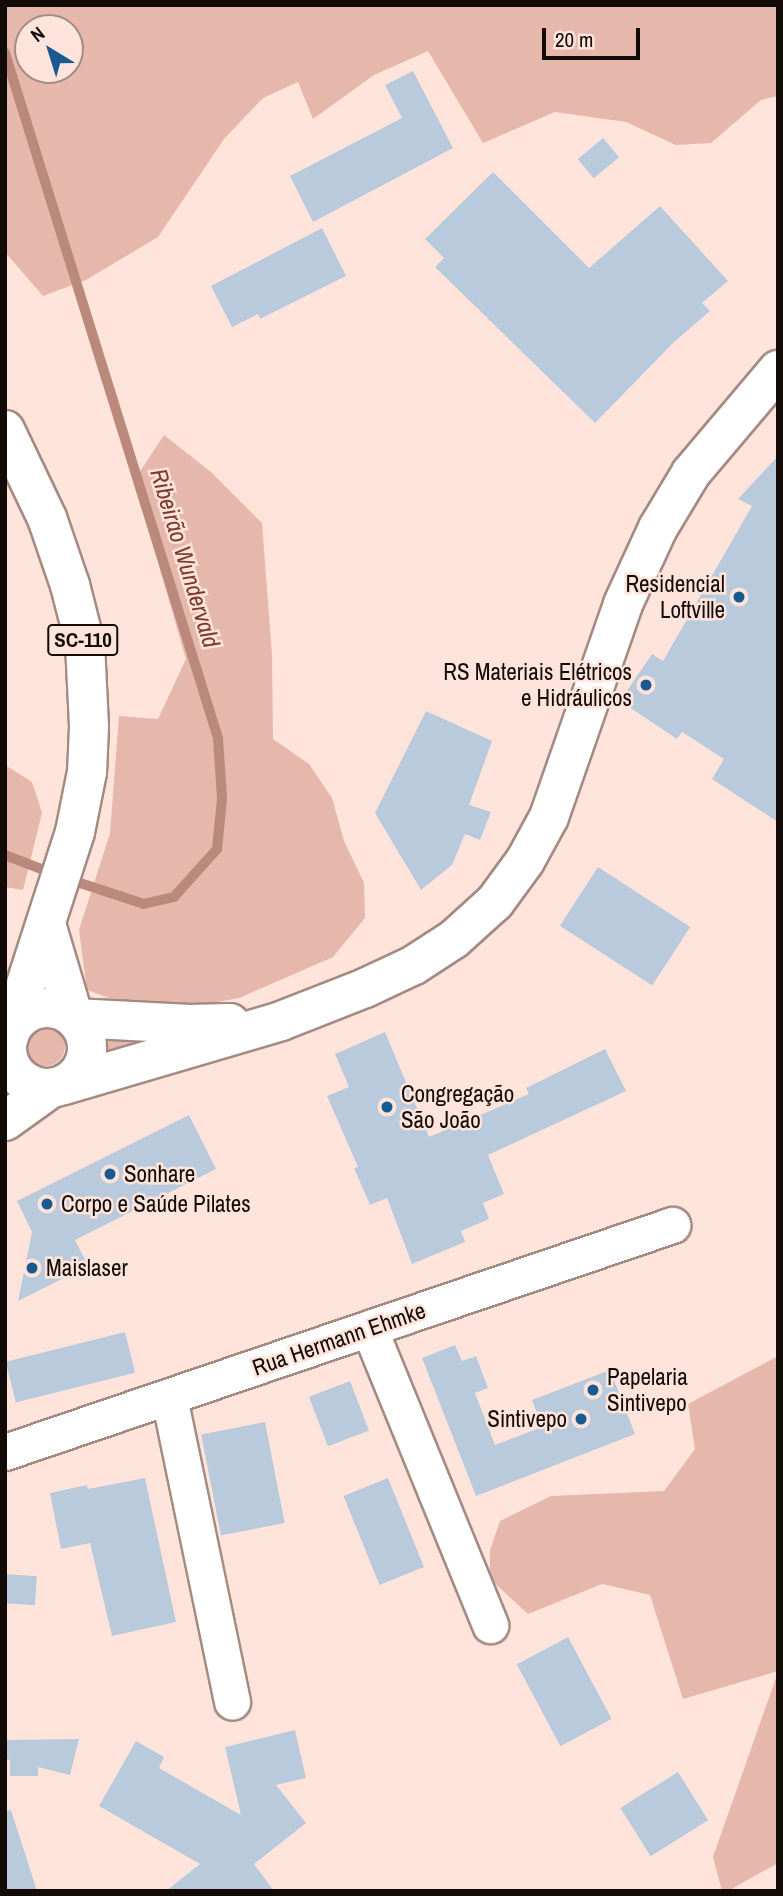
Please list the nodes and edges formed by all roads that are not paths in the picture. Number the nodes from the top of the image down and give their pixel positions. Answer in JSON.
{"nodes":[{"id":1,"x":778,"y":370,"type":"edge"},
{"id":2,"x":5,"y":430,"type":"edge"},
{"id":3,"x":56,"y":893,"type":"junction"},
{"id":4,"x":74,"y":1018,"type":"junction"},
{"id":5,"x":281,"y":1021,"type":"junction"},
{"id":6,"x":8,"y":1041,"type":"edge"},
{"id":7,"x":57,"y":1086,"type":"junction"},
{"id":8,"x":5,"y":1121,"type":"edge"},
{"id":9,"x":672,"y":1225,"type":"dead end"},
{"id":10,"x":369,"y":1328,"type":"junction"},
{"id":11,"x":169,"y":1398,"type":"junction"},
{"id":12,"x":5,"y":1452,"type":"edge"},
{"id":13,"x":490,"y":1625,"type":"dead end"},
{"id":14,"x":232,"y":1702,"type":"dead end"}],
"edges":[{"from":1,"to":5,"type":"street"},
{"from":2,"to":3,"type":"street","number":"SC-110"},
{"from":3,"to":4,"type":"street","number":"SC-110"},
{"from":3,"to":6,"type":"street","number":"SC-110"},
{"from":4,"to":5,"type":"street"},
{"from":4,"to":6,"type":"street"},
{"from":4,"to":7,"type":"street"},
{"from":5,"to":7,"type":"street"},
{"from":6,"to":7,"type":"street"},
{"from":7,"to":8,"type":"street"},
{"from":9,"to":10,"type":"street","name":"Rua Hermann Ehmke"},
{"from":10,"to":11,"type":"street","name":"Rua Hermann Ehmke"},
{"from":10,"to":13,"type":"street"},
{"from":11,"to":12,"type":"street","name":"Rua Hermann Ehmke"},
{"from":11,"to":14,"type":"street"}]}
